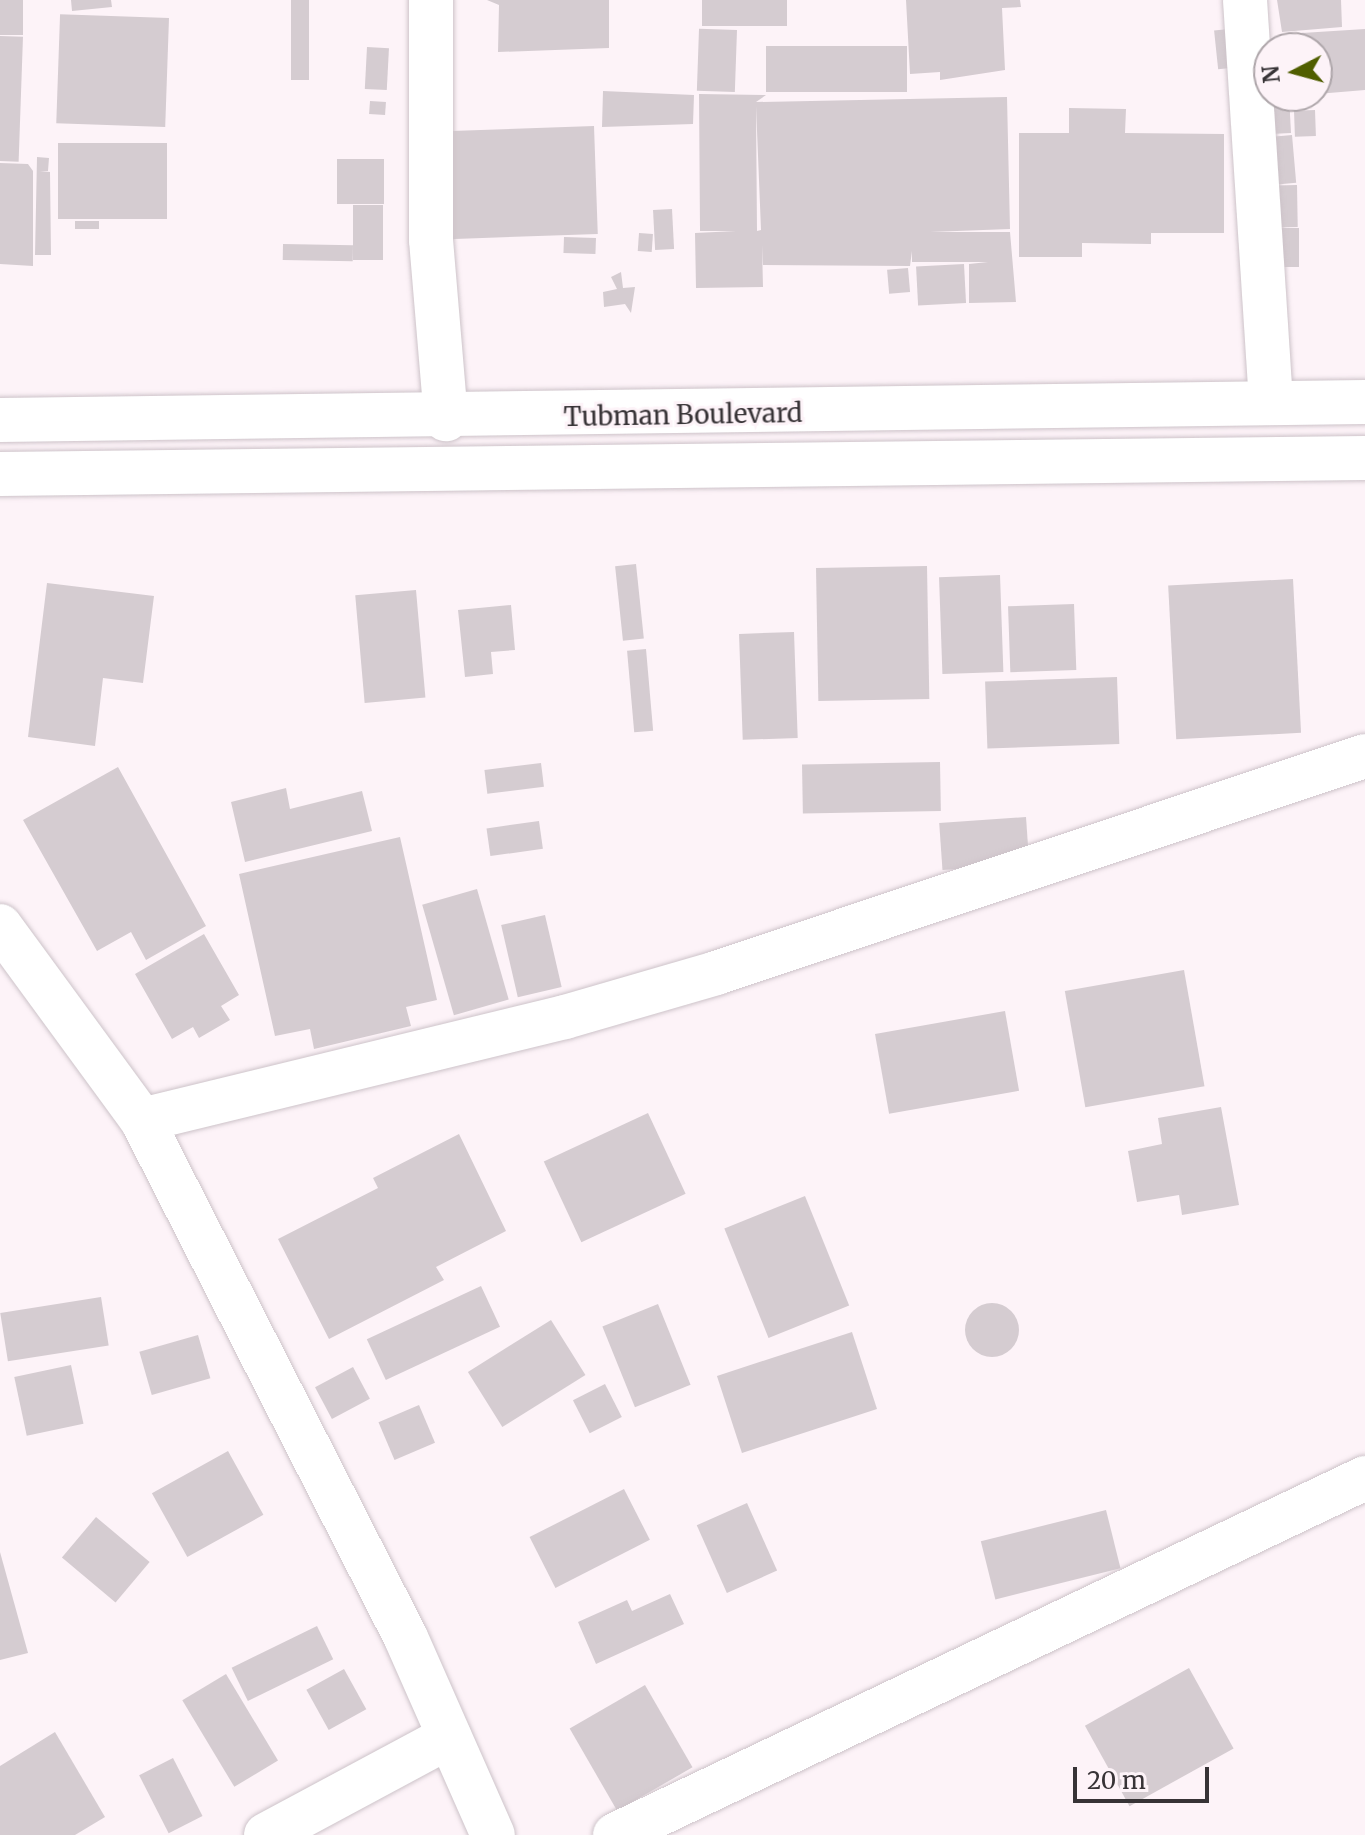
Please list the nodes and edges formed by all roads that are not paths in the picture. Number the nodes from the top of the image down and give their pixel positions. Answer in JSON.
{"nodes":[{"id":1,"x":431,"y":0,"type":"edge"},
{"id":2,"x":1245,"y":0,"type":"edge"},
{"id":3,"x":1271,"y":401,"type":"junction"},
{"id":4,"x":1365,"y":402,"type":"edge"},
{"id":5,"x":446,"y":419,"type":"junction"},
{"id":6,"x":0,"y":420,"type":"edge"},
{"id":7,"x":1365,"y":458,"type":"edge"},
{"id":8,"x":0,"y":474,"type":"edge"},
{"id":9,"x":1365,"y":756,"type":"edge"},
{"id":10,"x":0,"y":926,"type":"edge"},
{"id":11,"x":142,"y":1120,"type":"junction"},
{"id":12,"x":1365,"y":1478,"type":"edge"},
{"id":13,"x":449,"y":1737,"type":"junction"},
{"id":14,"x":266,"y":1835,"type":"edge"},
{"id":15,"x":493,"y":1835,"type":"edge"},
{"id":16,"x":615,"y":1835,"type":"edge"}],
"edges":[{"from":1,"to":5,"type":"main road"},
{"from":2,"to":3,"type":"main road"},
{"from":3,"to":4,"type":"main road","name":"Tubman Boulevard"},
{"from":3,"to":5,"type":"main road","name":"Tubman Boulevard"},
{"from":5,"to":6,"type":"main road","name":"Tubman Boulevard"},
{"from":7,"to":8,"type":"main road","name":"Tubman Boulevard"},
{"from":9,"to":11,"type":"main road"},
{"from":10,"to":11,"type":"main road"},
{"from":11,"to":13,"type":"main road"},
{"from":12,"to":16,"type":"main road"},
{"from":13,"to":14,"type":"main road"},
{"from":13,"to":15,"type":"main road"}]}
